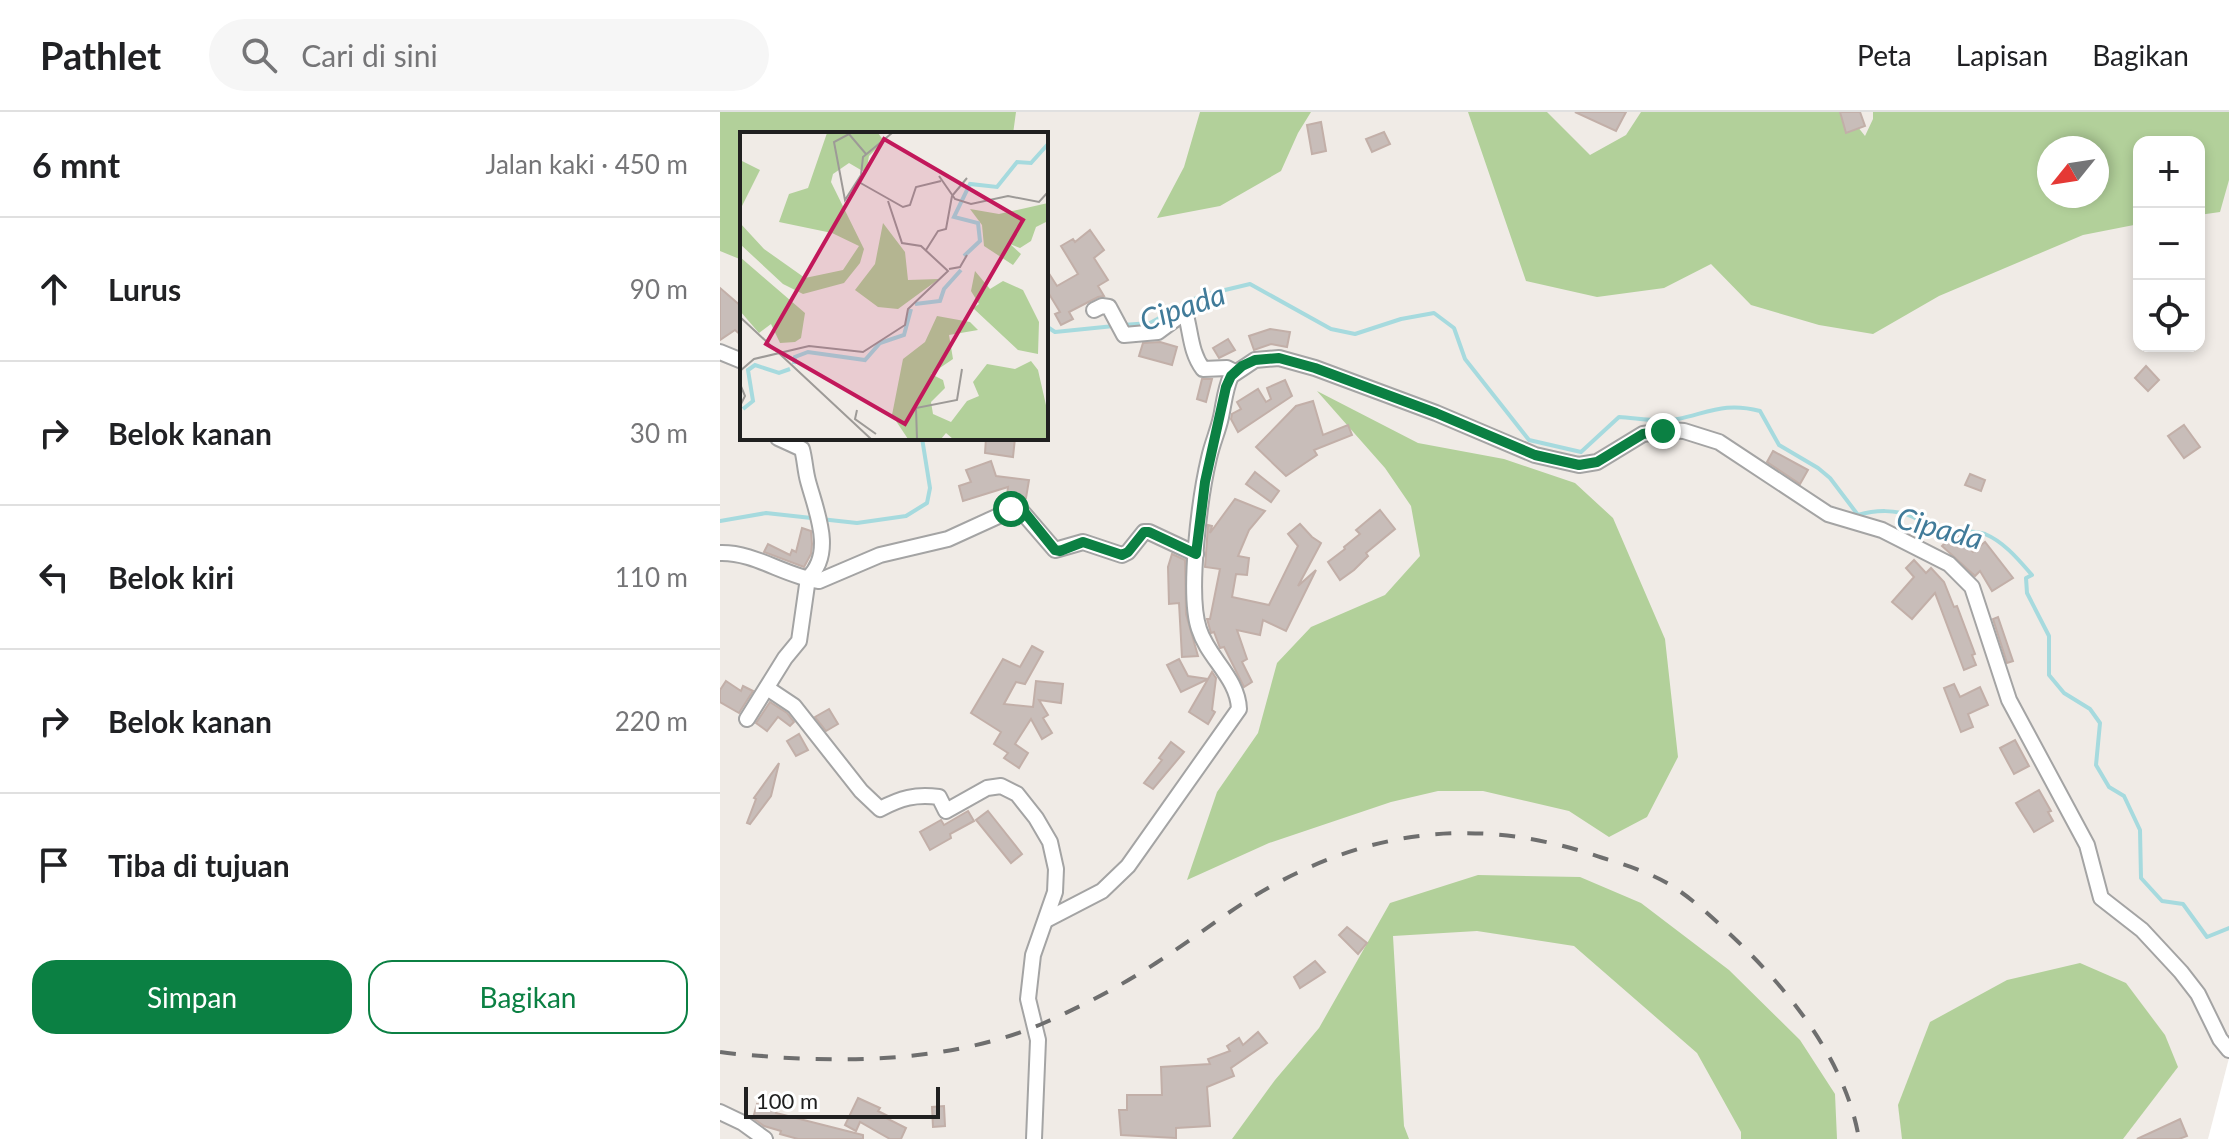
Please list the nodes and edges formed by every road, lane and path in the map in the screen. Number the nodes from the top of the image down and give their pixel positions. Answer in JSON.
{"nodes":[{"id":1,"x":1094,"y":310,"type":"dead end"},
{"id":2,"x":720,"y":352,"type":"edge"},
{"id":3,"x":740,"y":360,"type":"edge"},
{"id":4,"x":1235,"y":372,"type":"junction"},
{"id":5,"x":782,"y":440,"type":"edge"},
{"id":6,"x":720,"y":553,"type":"edge"},
{"id":7,"x":1196,"y":554,"type":"junction"},
{"id":8,"x":808,"y":578,"type":"junction"},
{"id":9,"x":767,"y":688,"type":"junction"},
{"id":10,"x":747,"y":719,"type":"dead end"},
{"id":11,"x":1048,"y":919,"type":"junction"},
{"id":12,"x":2229,"y":1050,"type":"edge"},
{"id":13,"x":720,"y":1112,"type":"edge"},
{"id":14,"x":765,"y":1139,"type":"edge"},
{"id":15,"x":1034,"y":1139,"type":"edge"}],
"edges":[{"from":1,"to":4,"type":"street"},
{"from":2,"to":3,"type":"street"},
{"from":4,"to":7,"type":"street"},
{"from":4,"to":12,"type":"street"},
{"from":5,"to":8,"type":"street"},
{"from":6,"to":8,"type":"street"},
{"from":7,"to":8,"type":"street"},
{"from":7,"to":11,"type":"street"},
{"from":8,"to":9,"type":"street"},
{"from":9,"to":10,"type":"street"},
{"from":9,"to":11,"type":"street"},
{"from":11,"to":15,"type":"street"},
{"from":13,"to":14,"type":"street"}]}
